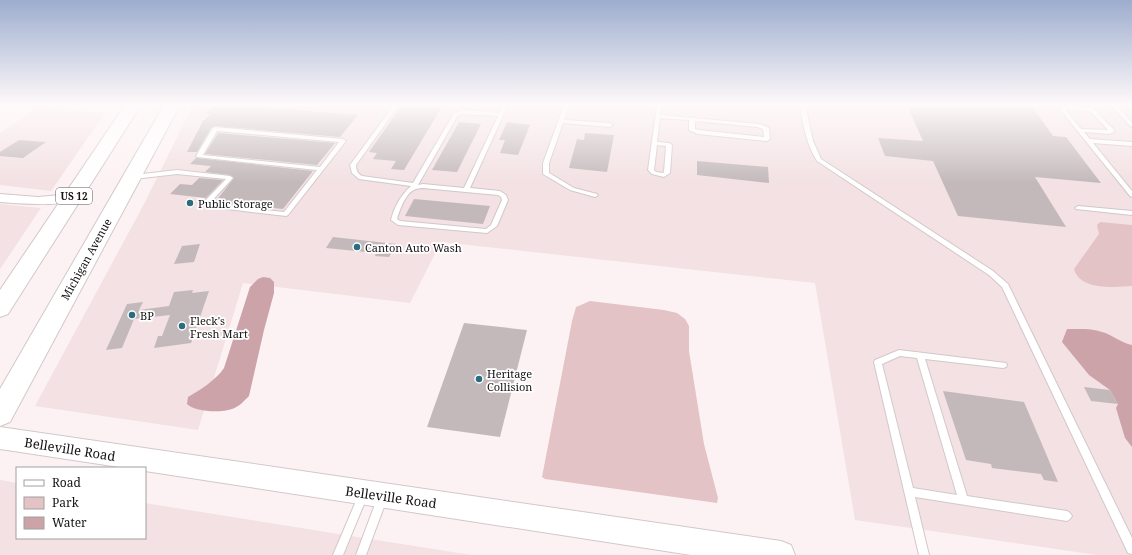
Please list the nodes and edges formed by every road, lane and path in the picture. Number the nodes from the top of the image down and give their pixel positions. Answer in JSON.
{"nodes":[{"id":1,"x":116,"y":131,"type":"edge"},
{"id":2,"x":147,"y":131,"type":"edge"},
{"id":3,"x":214,"y":131,"type":"edge"},
{"id":4,"x":235,"y":131,"type":"edge"},
{"id":5,"x":377,"y":131,"type":"edge"},
{"id":6,"x":446,"y":131,"type":"edge"},
{"id":7,"x":494,"y":131,"type":"edge"},
{"id":8,"x":557,"y":131,"type":"edge"},
{"id":9,"x":656,"y":131,"type":"edge"},
{"id":10,"x":695,"y":131,"type":"edge"},
{"id":11,"x":766,"y":131,"type":"edge"},
{"id":12,"x":808,"y":131,"type":"edge"},
{"id":13,"x":1080,"y":131,"type":"edge"},
{"id":14,"x":1093,"y":131,"type":"edge"},
{"id":15,"x":1111,"y":131,"type":"edge"},
{"id":16,"x":1088,"y":141,"type":"junction"},
{"id":17,"x":655,"y":143,"type":"junction"},
{"id":18,"x":1132,"y":144,"type":"edge"},
{"id":19,"x":321,"y":168,"type":"junction"},
{"id":20,"x":132,"y":177,"type":"junction"},
{"id":21,"x":414,"y":186,"type":"junction"},
{"id":22,"x":466,"y":190,"type":"junction"},
{"id":23,"x":595,"y":195,"type":"dead end"},
{"id":24,"x":1132,"y":195,"type":"edge"},
{"id":25,"x":0,"y":198,"type":"edge"},
{"id":26,"x":72,"y":198,"type":"junction"},
{"id":27,"x":1078,"y":208,"type":"dead end"},
{"id":28,"x":1132,"y":213,"type":"edge"},
{"id":29,"x":0,"y":308,"type":"edge"},
{"id":30,"x":920,"y":355,"type":"junction"},
{"id":31,"x":1003,"y":366,"type":"dead end"},
{"id":32,"x":0,"y":414,"type":"edge"},
{"id":33,"x":0,"y":438,"type":"edge"},
{"id":34,"x":909,"y":492,"type":"junction"},
{"id":35,"x":374,"y":494,"type":"junction"},
{"id":36,"x":963,"y":500,"type":"junction"},
{"id":37,"x":1067,"y":516,"type":"dead end"},
{"id":38,"x":1132,"y":549,"type":"edge"},
{"id":39,"x":338,"y":555,"type":"edge"},
{"id":40,"x":361,"y":555,"type":"edge"},
{"id":41,"x":782,"y":555,"type":"edge"},
{"id":42,"x":924,"y":555,"type":"edge"}],
"edges":[{"from":1,"to":26,"type":"main road","number":"US 12"},
{"from":2,"to":20,"type":"main road","name":"Michigan Avenue"},
{"from":3,"to":19,"type":"lane"},
{"from":4,"to":19,"type":"lane"},
{"from":5,"to":21,"type":"lane"},
{"from":6,"to":21,"type":"lane"},
{"from":7,"to":22,"type":"lane"},
{"from":8,"to":23,"type":"lane"},
{"from":9,"to":17,"type":"lane"},
{"from":10,"to":11,"type":"lane"},
{"from":12,"to":38,"type":"lane"},
{"from":13,"to":16,"type":"lane"},
{"from":14,"to":15,"type":"lane"},
{"from":16,"to":18,"type":"lane"},
{"from":16,"to":24,"type":"lane"},
{"from":17,"to":17,"type":"lane"},
{"from":19,"to":20,"type":"lane"},
{"from":20,"to":32,"type":"main road","name":"Michigan Avenue"},
{"from":21,"to":22,"type":"lane"},
{"from":21,"to":22,"type":"lane"},
{"from":25,"to":26,"type":"street"},
{"from":26,"to":29,"type":"main road","number":"US 12"},
{"from":27,"to":28,"type":"lane"},
{"from":30,"to":31,"type":"lane"},
{"from":30,"to":34,"type":"lane"},
{"from":30,"to":36,"type":"lane"},
{"from":33,"to":35,"type":"main road","name":"Belleville Road"},
{"from":34,"to":36,"type":"lane"},
{"from":34,"to":42,"type":"lane"},
{"from":35,"to":39,"type":"lane"},
{"from":35,"to":40,"type":"lane"},
{"from":35,"to":41,"type":"main road","name":"Belleville Road"},
{"from":36,"to":37,"type":"lane"}]}
